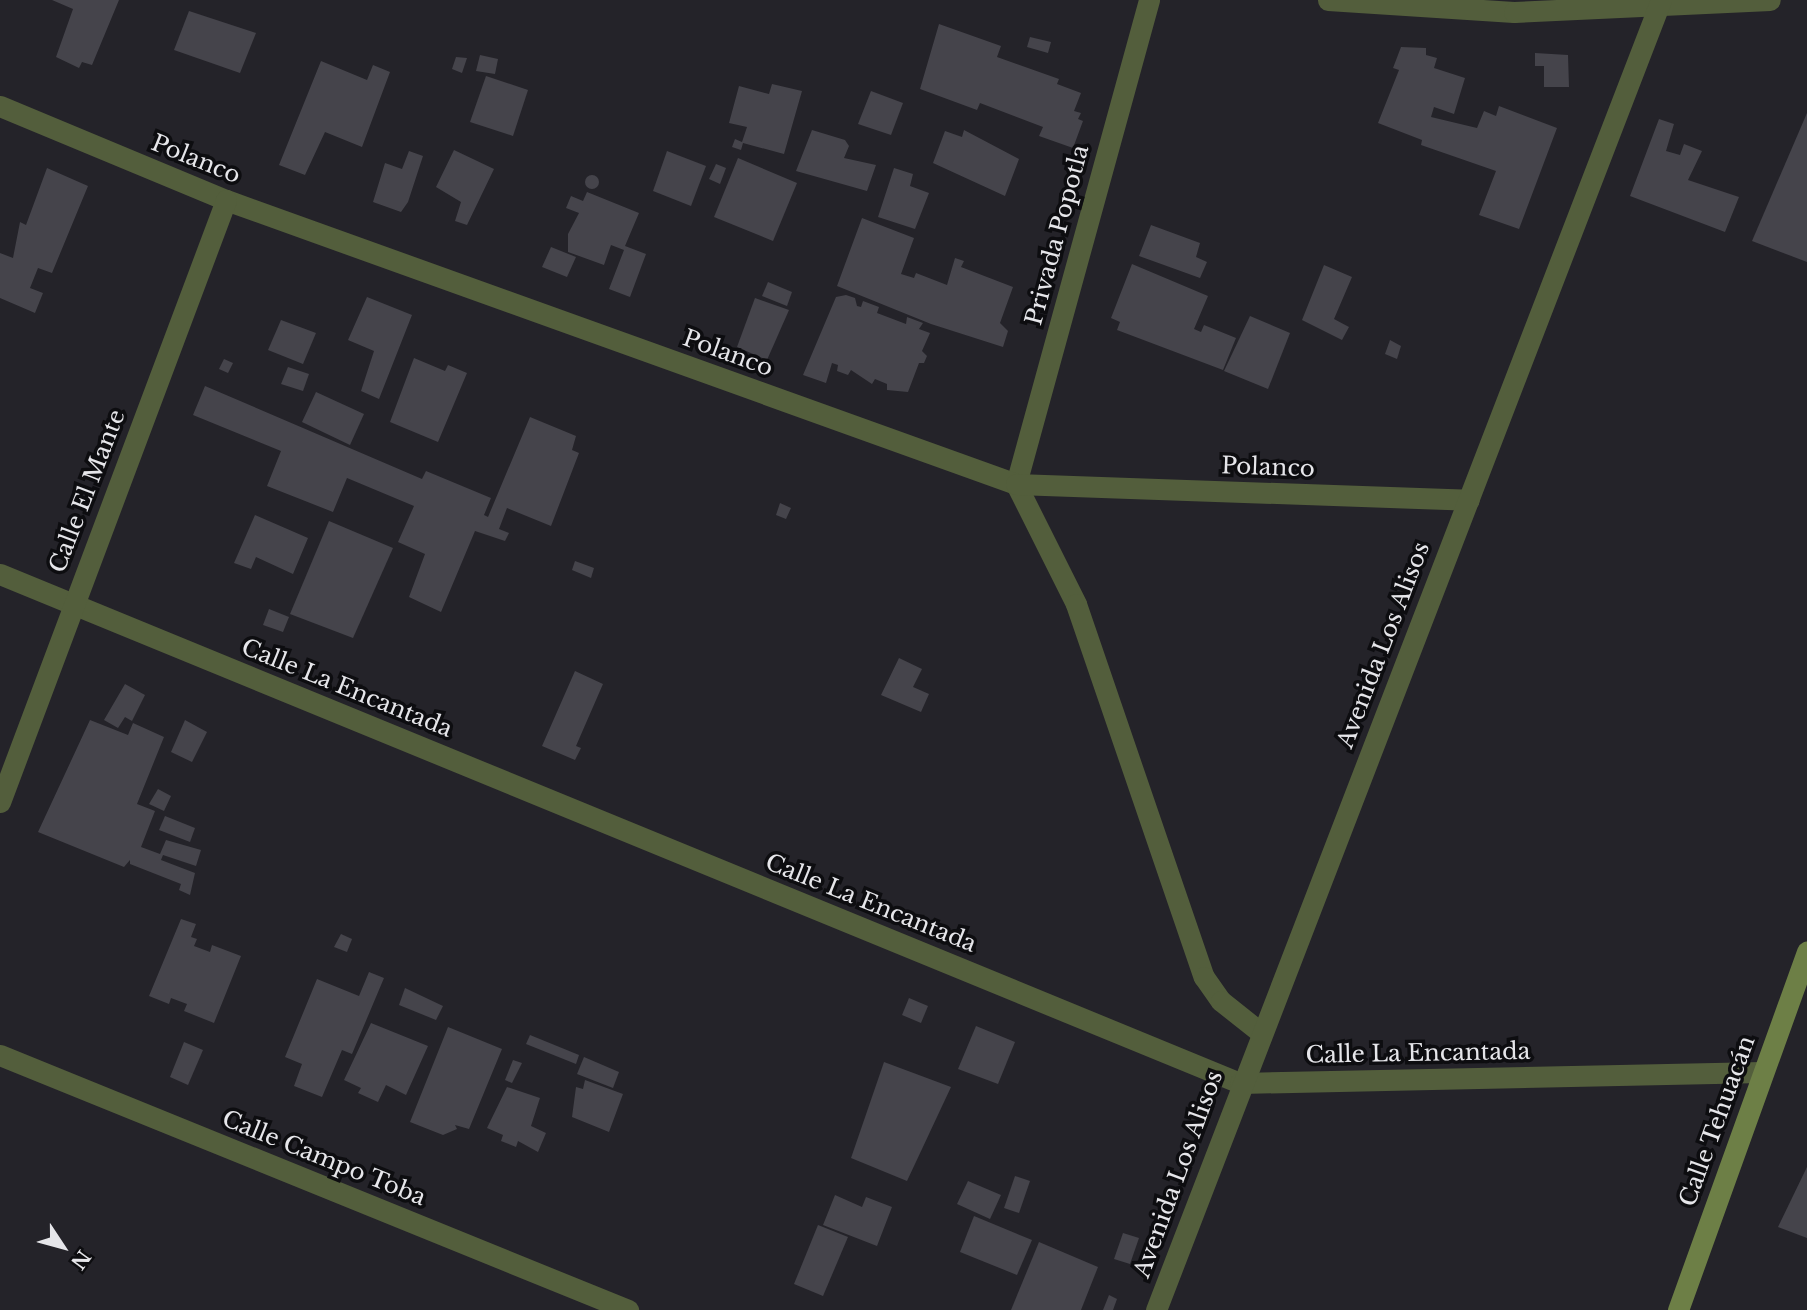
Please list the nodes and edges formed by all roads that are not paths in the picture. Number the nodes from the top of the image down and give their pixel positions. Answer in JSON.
{"nodes":[{"id":1,"x":1149,"y":0,"type":"edge"},
{"id":2,"x":1328,"y":0,"type":"edge"},
{"id":3,"x":1770,"y":0,"type":"edge"},
{"id":4,"x":1660,"y":4,"type":"edge"},
{"id":5,"x":0,"y":106,"type":"edge"},
{"id":6,"x":226,"y":200,"type":"junction"},
{"id":7,"x":1016,"y":484,"type":"junction"},
{"id":8,"x":1469,"y":500,"type":"junction"},
{"id":9,"x":0,"y":574,"type":"edge"},
{"id":10,"x":72,"y":603,"type":"junction"},
{"id":11,"x":0,"y":802,"type":"edge"},
{"id":12,"x":1807,"y":951,"type":"edge"},
{"id":13,"x":1260,"y":1032,"type":"junction"},
{"id":14,"x":0,"y":1055,"type":"edge"},
{"id":15,"x":1762,"y":1072,"type":"junction"},
{"id":16,"x":1240,"y":1083,"type":"junction"},
{"id":17,"x":628,"y":1310,"type":"edge"},
{"id":18,"x":1156,"y":1310,"type":"edge"},
{"id":19,"x":1678,"y":1310,"type":"edge"}],
"edges":[{"from":1,"to":7,"type":"street","name":"Privada Popotla"},
{"from":2,"to":4,"type":"street"},
{"from":3,"to":4,"type":"street"},
{"from":4,"to":8,"type":"street","name":"Avenida Los Alisos"},
{"from":5,"to":6,"type":"street","name":"Polanco"},
{"from":6,"to":7,"type":"street","name":"Polanco"},
{"from":6,"to":10,"type":"street","name":"Calle El Mante"},
{"from":7,"to":8,"type":"street","name":"Polanco"},
{"from":7,"to":13,"type":"street"},
{"from":8,"to":13,"type":"street","name":"Avenida Los Alisos"},
{"from":9,"to":10,"type":"street","name":"Calle La Encantada"},
{"from":10,"to":11,"type":"street","name":"Calle El Mante"},
{"from":10,"to":16,"type":"street","name":"Calle La Encantada"},
{"from":12,"to":15,"type":"street","name":"Calle Tehuacán"},
{"from":13,"to":16,"type":"street","name":"Avenida Los Alisos"},
{"from":14,"to":17,"type":"street","name":"Calle Campo Toba"},
{"from":15,"to":16,"type":"street","name":"Calle La Encantada"},
{"from":15,"to":19,"type":"street","name":"Calle Tehuacán"},
{"from":16,"to":18,"type":"street","name":"Avenida Los Alisos"}]}
